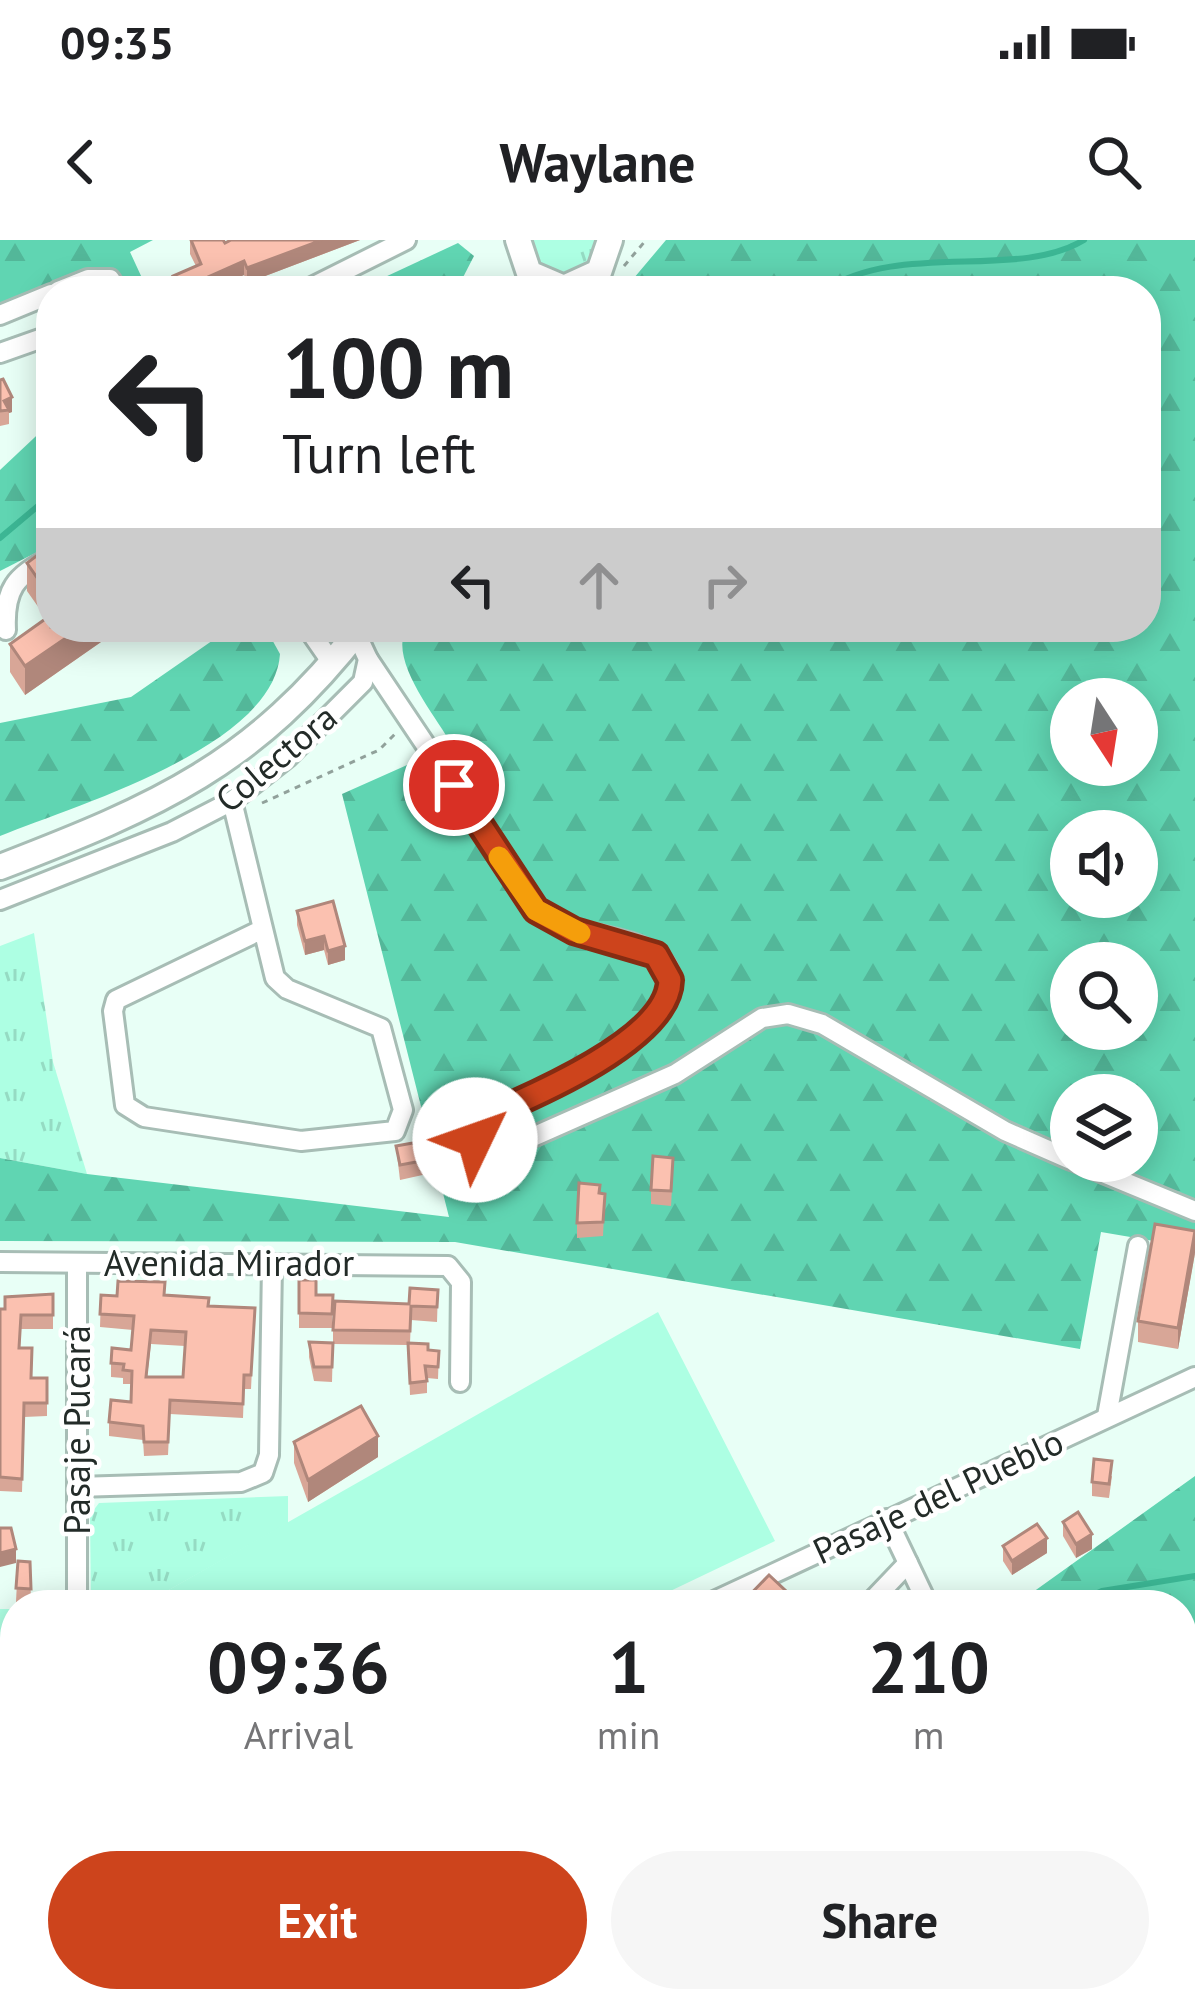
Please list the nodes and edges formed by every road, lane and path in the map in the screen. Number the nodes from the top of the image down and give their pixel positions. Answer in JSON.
{"nodes":[{"id":1,"x":406,"y":240,"type":"edge"},
{"id":2,"x":610,"y":243,"type":"edge"},
{"id":3,"x":520,"y":251,"type":"edge"},
{"id":4,"x":334,"y":276,"type":"edge"},
{"id":5,"x":542,"y":276,"type":"edge"},
{"id":6,"x":593,"y":276,"type":"edge"},
{"id":7,"x":36,"y":300,"type":"edge"},
{"id":8,"x":0,"y":315,"type":"edge"},
{"id":9,"x":36,"y":340,"type":"edge"},
{"id":10,"x":0,"y":353,"type":"edge"},
{"id":11,"x":36,"y":566,"type":"edge"},
{"id":12,"x":6,"y":630,"type":"dead end"},
{"id":13,"x":317,"y":642,"type":"edge"},
{"id":14,"x":349,"y":642,"type":"edge"},
{"id":15,"x":363,"y":642,"type":"edge"},
{"id":16,"x":368,"y":659,"type":"junction"},
{"id":17,"x":332,"y":663,"type":"junction"},
{"id":18,"x":232,"y":801,"type":"junction"},
{"id":19,"x":0,"y":867,"type":"edge"},
{"id":20,"x":0,"y":900,"type":"edge"},
{"id":21,"x":261,"y":930,"type":"junction"},
{"id":22,"x":1050,"y":1150,"type":"edge"},
{"id":23,"x":1125,"y":1182,"type":"edge"},
{"id":24,"x":1195,"y":1211,"type":"edge"},
{"id":25,"x":1138,"y":1246,"type":"dead end"},
{"id":26,"x":0,"y":1262,"type":"edge"},
{"id":27,"x":77,"y":1263,"type":"junction"},
{"id":28,"x":272,"y":1264,"type":"junction"},
{"id":29,"x":1195,"y":1377,"type":"edge"},
{"id":30,"x":460,"y":1382,"type":"dead end"},
{"id":31,"x":1107,"y":1416,"type":"junction"},
{"id":32,"x":77,"y":1487,"type":"junction"},
{"id":33,"x":887,"y":1520,"type":"junction"},
{"id":34,"x":908,"y":1563,"type":"junction"},
{"id":35,"x":77,"y":1590,"type":"edge"},
{"id":36,"x":754,"y":1590,"type":"edge"},
{"id":37,"x":882,"y":1590,"type":"edge"},
{"id":38,"x":921,"y":1590,"type":"edge"}],
"edges":[{"from":1,"to":4,"type":"street"},
{"from":2,"to":6,"type":"main road"},
{"from":3,"to":5,"type":"main road"},
{"from":7,"to":8,"type":"street"},
{"from":9,"to":10,"type":"street"},
{"from":11,"to":12,"type":"street"},
{"from":13,"to":17,"type":"street"},
{"from":14,"to":17,"type":"main road"},
{"from":15,"to":16,"type":"street"},
{"from":16,"to":18,"type":"street","name":"Colectora"},
{"from":16,"to":22,"type":"street"},
{"from":17,"to":19,"type":"main road"},
{"from":18,"to":20,"type":"street","name":"Colectora"},
{"from":18,"to":21,"type":"street"},
{"from":21,"to":21,"type":"street"},
{"from":23,"to":24,"type":"street"},
{"from":25,"to":31,"type":"street"},
{"from":26,"to":27,"type":"street","name":"Avenida Mirador"},
{"from":27,"to":28,"type":"street","name":"Avenida Mirador"},
{"from":27,"to":32,"type":"street","name":"Pasaje Pucará"},
{"from":28,"to":30,"type":"street","name":"Avenida Mirador"},
{"from":28,"to":32,"type":"street"},
{"from":29,"to":31,"type":"street","name":"Pasaje del Pueblo"},
{"from":31,"to":33,"type":"street","name":"Pasaje del Pueblo"},
{"from":32,"to":35,"type":"street","name":"Pasaje Pucará"},
{"from":33,"to":34,"type":"street"},
{"from":33,"to":36,"type":"street","name":"Pasaje del Pueblo"},
{"from":34,"to":37,"type":"street"},
{"from":34,"to":38,"type":"street"}]}
